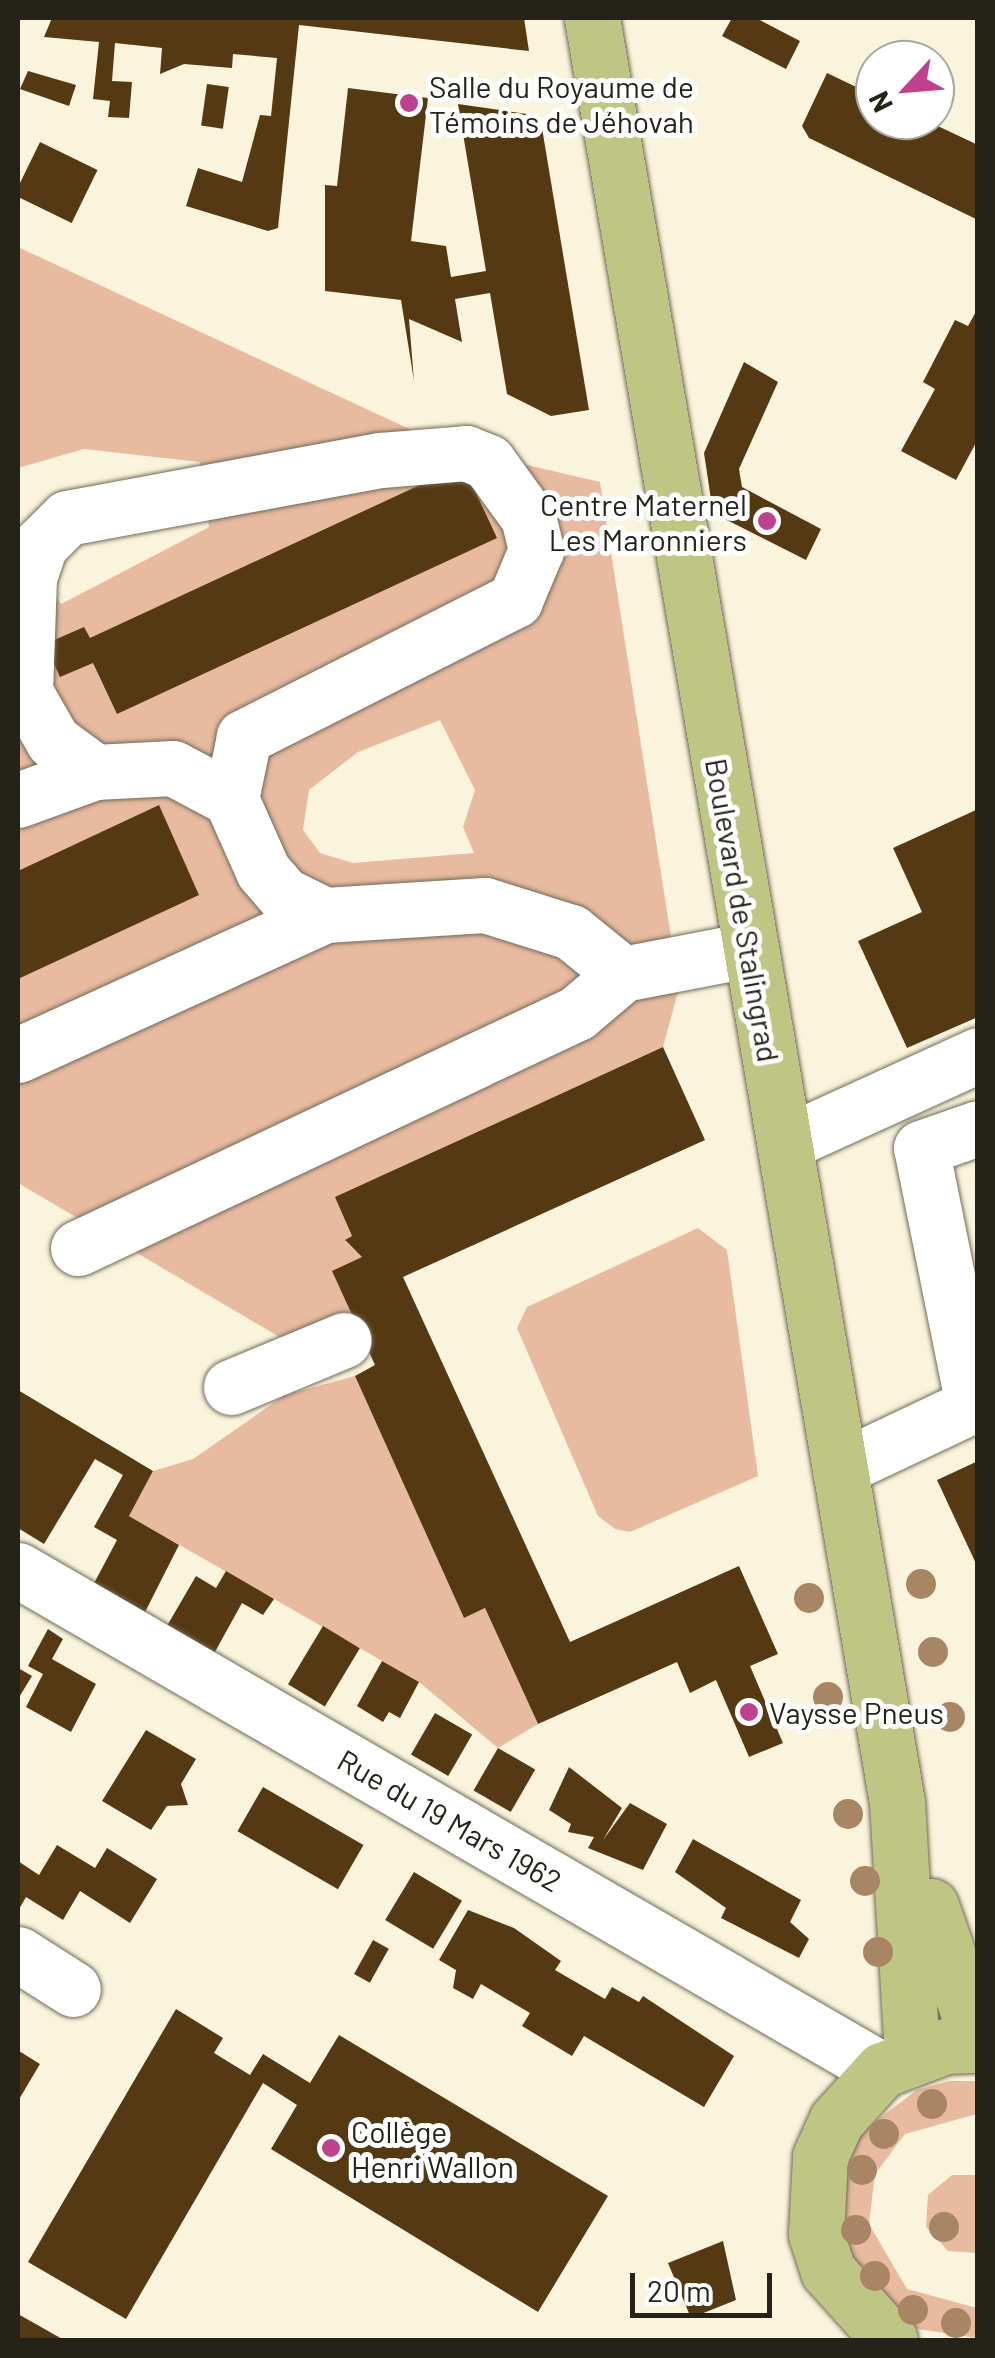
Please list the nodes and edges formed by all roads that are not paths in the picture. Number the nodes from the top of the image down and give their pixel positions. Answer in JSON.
{"nodes":[{"id":1,"x":592,"y":18,"type":"edge"},
{"id":2,"x":22,"y":702,"type":"edge"},
{"id":3,"x":244,"y":737,"type":"junction"},
{"id":4,"x":174,"y":768,"type":"junction"},
{"id":5,"x":95,"y":772,"type":"junction"},
{"id":6,"x":231,"y":799,"type":"junction"},
{"id":7,"x":18,"y":800,"type":"edge"},
{"id":8,"x":325,"y":915,"type":"junction"},
{"id":9,"x":748,"y":950,"type":"junction"},
{"id":10,"x":623,"y":974,"type":"junction"},
{"id":11,"x":18,"y":1054,"type":"edge"},
{"id":12,"x":978,"y":1055,"type":"edge"},
{"id":13,"x":978,"y":1128,"type":"edge"},
{"id":14,"x":785,"y":1143,"type":"junction"},
{"id":15,"x":78,"y":1248,"type":"dead end"},
{"id":16,"x":967,"y":1325,"type":"edge"},
{"id":17,"x":344,"y":1340,"type":"dead end"},
{"id":18,"x":231,"y":1387,"type":"dead end"},
{"id":19,"x":975,"y":1404,"type":"edge"},
{"id":20,"x":840,"y":1468,"type":"junction"},
{"id":21,"x":18,"y":1570,"type":"edge"},
{"id":22,"x":897,"y":1802,"type":"junction"},
{"id":23,"x":18,"y":1954,"type":"edge"},
{"id":24,"x":73,"y":1989,"type":"dead end"},
{"id":25,"x":978,"y":2043,"type":"edge"},
{"id":26,"x":897,"y":2063,"type":"junction"},
{"id":27,"x":881,"y":2338,"type":"edge"}],
"edges":[{"from":1,"to":9,"type":"main road","name":"Boulevard de Stalingrad"},
{"from":2,"to":3,"type":"street"},
{"from":2,"to":5,"type":"street"},
{"from":3,"to":4,"type":"street"},
{"from":3,"to":6,"type":"street"},
{"from":4,"to":5,"type":"street"},
{"from":4,"to":6,"type":"street"},
{"from":5,"to":7,"type":"street"},
{"from":6,"to":8,"type":"street"},
{"from":8,"to":10,"type":"street"},
{"from":8,"to":11,"type":"street"},
{"from":9,"to":10,"type":"street"},
{"from":9,"to":14,"type":"main road","name":"Boulevard de Stalingrad"},
{"from":10,"to":15,"type":"street"},
{"from":12,"to":14,"type":"street"},
{"from":13,"to":16,"type":"street"},
{"from":14,"to":20,"type":"main road","name":"Boulevard de Stalingrad"},
{"from":16,"to":19,"type":"street"},
{"from":17,"to":18,"type":"street"},
{"from":19,"to":20,"type":"street"},
{"from":20,"to":22,"type":"main road","name":"Boulevard de Stalingrad"},
{"from":21,"to":26,"type":"street","name":"Rue du 19 Mars 1962"},
{"from":22,"to":25,"type":"main road","name":"Boulevard de Stalingrad"},
{"from":22,"to":26,"type":"main road","name":"Boulevard de Stalingrad"},
{"from":23,"to":24,"type":"street"},
{"from":25,"to":26,"type":"main road"},
{"from":26,"to":27,"type":"main road"}]}
